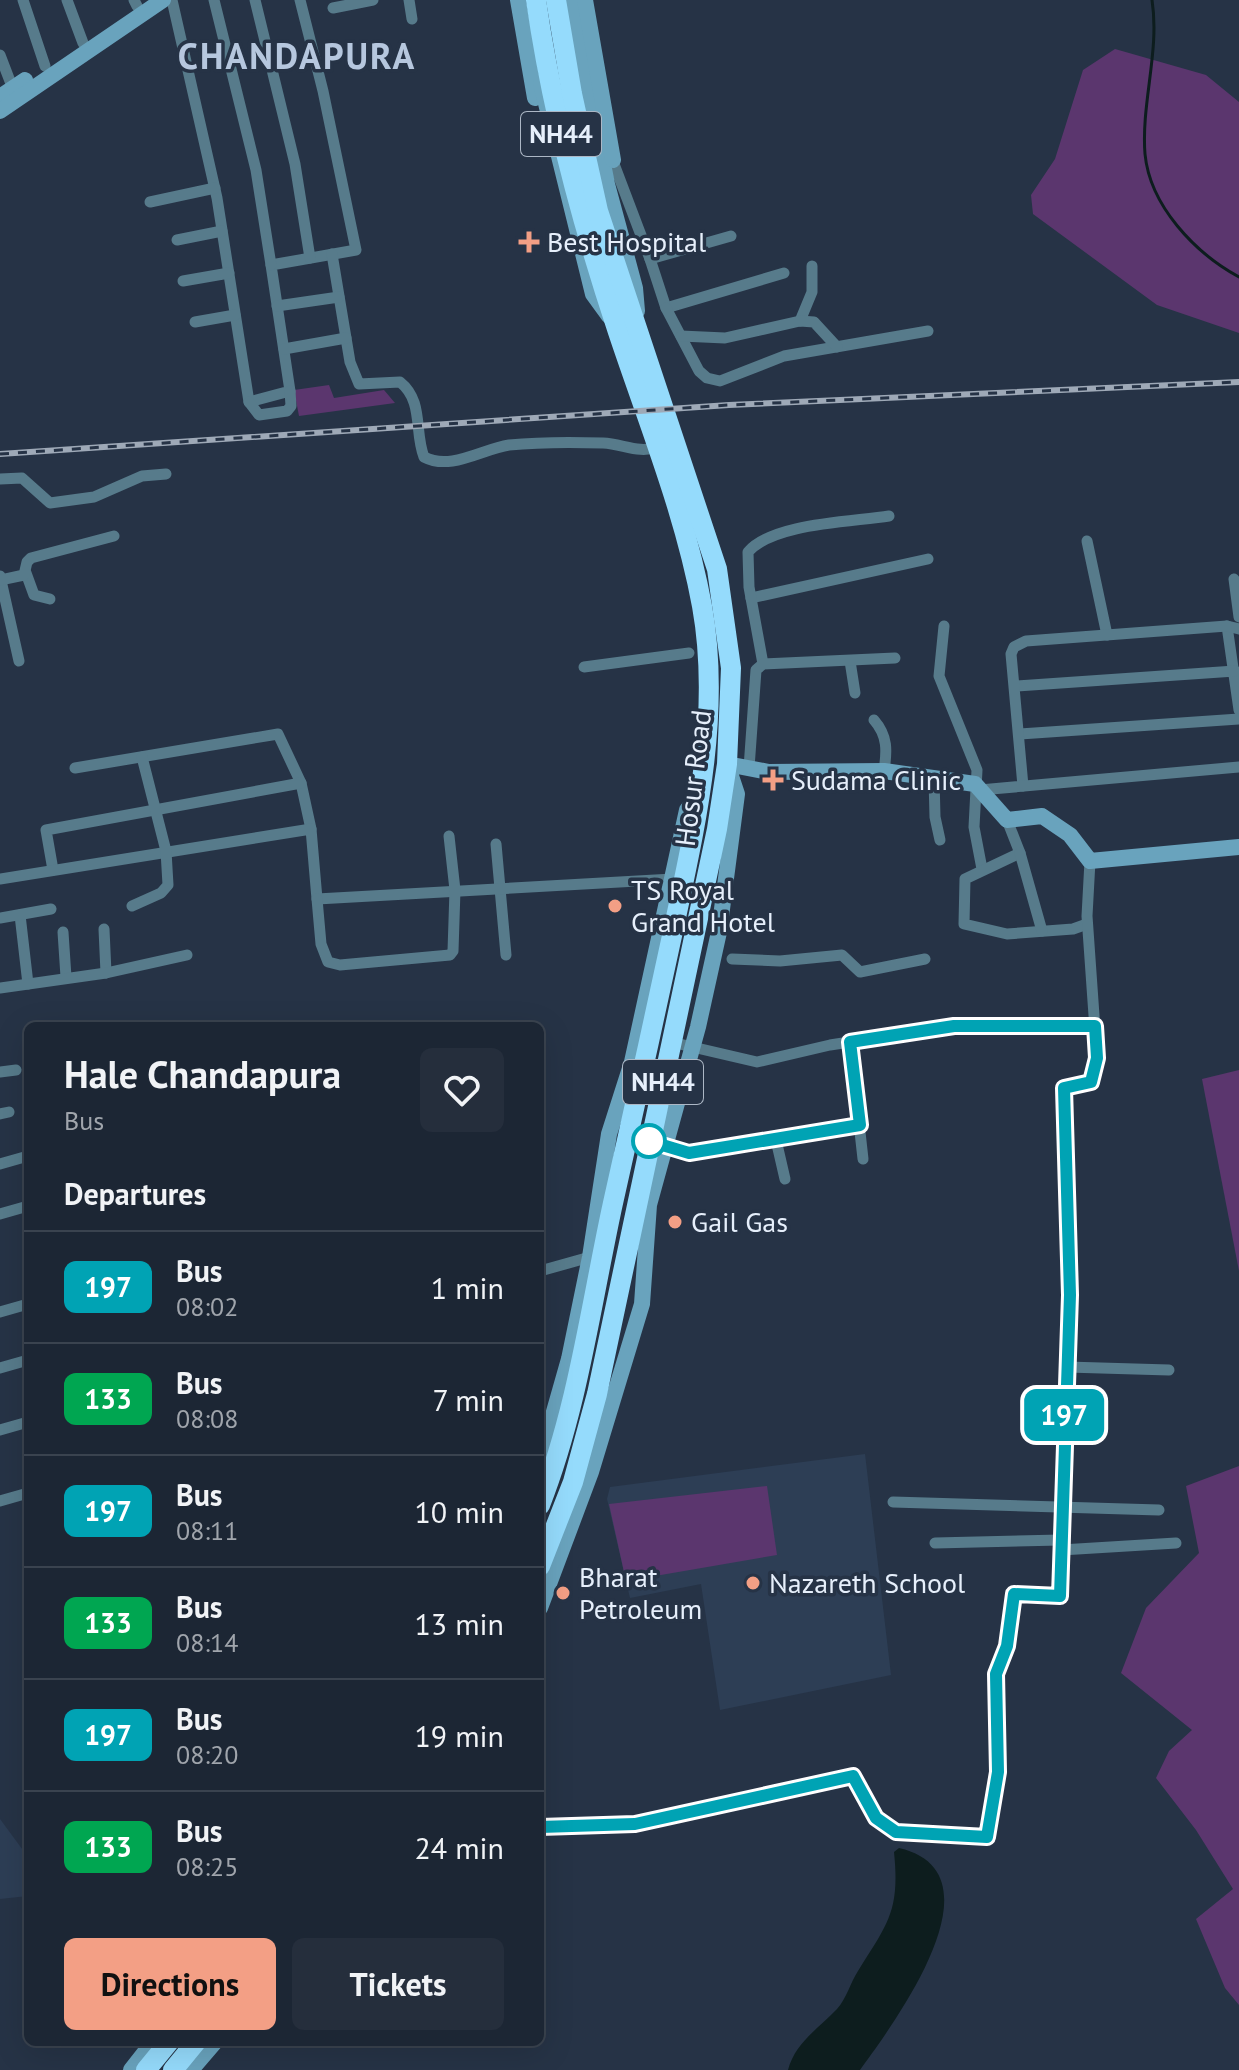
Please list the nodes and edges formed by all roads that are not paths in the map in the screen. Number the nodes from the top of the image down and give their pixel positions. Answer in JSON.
{"nodes":[{"id":1,"x":23,"y":0,"type":"edge"},
{"id":2,"x":67,"y":0,"type":"edge"},
{"id":3,"x":163,"y":0,"type":"edge"},
{"id":4,"x":172,"y":0,"type":"edge"},
{"id":5,"x":214,"y":0,"type":"edge"},
{"id":6,"x":255,"y":0,"type":"edge"},
{"id":7,"x":300,"y":0,"type":"edge"},
{"id":8,"x":373,"y":0,"type":"edge"},
{"id":9,"x":409,"y":0,"type":"edge"},
{"id":10,"x":518,"y":0,"type":"edge"},
{"id":11,"x":526,"y":0,"type":"edge"},
{"id":12,"x":536,"y":0,"type":"edge"},
{"id":13,"x":556,"y":0,"type":"edge"},
{"id":14,"x":571,"y":0,"type":"edge"},
{"id":15,"x":585,"y":0,"type":"edge"},
{"id":16,"x":139,"y":2,"type":"edge"},
{"id":17,"x":333,"y":8,"type":"dead end"},
{"id":18,"x":412,"y":19,"type":"dead end"},
{"id":19,"x":83,"y":43,"type":"junction"},
{"id":20,"x":0,"y":55,"type":"edge"},
{"id":21,"x":45,"y":66,"type":"junction"},
{"id":22,"x":6,"y":93,"type":"edge"},
{"id":23,"x":0,"y":111,"type":"edge"},
{"id":24,"x":553,"y":142,"type":"junction"},
{"id":25,"x":614,"y":164,"type":"junction"},
{"id":26,"x":607,"y":184,"type":"junction"},
{"id":27,"x":215,"y":188,"type":"junction"},
{"id":28,"x":150,"y":202,"type":"dead end"},
{"id":29,"x":222,"y":231,"type":"junction"},
{"id":30,"x":731,"y":236,"type":"dead end"},
{"id":31,"x":177,"y":240,"type":"dead end"},
{"id":32,"x":332,"y":254,"type":"junction"},
{"id":33,"x":310,"y":258,"type":"junction"},
{"id":34,"x":650,"y":259,"type":"junction"},
{"id":35,"x":606,"y":264,"type":"junction"},
{"id":36,"x":271,"y":265,"type":"junction"},
{"id":37,"x":812,"y":266,"type":"dead end"},
{"id":38,"x":229,"y":273,"type":"junction"},
{"id":39,"x":784,"y":273,"type":"dead end"},
{"id":40,"x":183,"y":281,"type":"dead end"},
{"id":41,"x":339,"y":297,"type":"junction"},
{"id":42,"x":277,"y":306,"type":"junction"},
{"id":43,"x":666,"y":308,"type":"junction"},
{"id":44,"x":235,"y":315,"type":"junction"},
{"id":45,"x":800,"y":321,"type":"junction"},
{"id":46,"x":195,"y":322,"type":"dead end"},
{"id":47,"x":616,"y":327,"type":"junction"},
{"id":48,"x":637,"y":327,"type":"junction"},
{"id":49,"x":928,"y":331,"type":"dead end"},
{"id":50,"x":681,"y":336,"type":"junction"},
{"id":51,"x":346,"y":338,"type":"junction"},
{"id":52,"x":837,"y":347,"type":"junction"},
{"id":53,"x":284,"y":349,"type":"junction"},
{"id":54,"x":290,"y":391,"type":"junction"},
{"id":55,"x":249,"y":402,"type":"junction"},
{"id":56,"x":658,"y":447,"type":"junction"},
{"id":57,"x":166,"y":474,"type":"dead end"},
{"id":58,"x":0,"y":479,"type":"edge"},
{"id":59,"x":889,"y":516,"type":"dead end"},
{"id":60,"x":114,"y":536,"type":"dead end"},
{"id":61,"x":1087,"y":541,"type":"dead end"},
{"id":62,"x":928,"y":559,"type":"dead end"},
{"id":63,"x":26,"y":573,"type":"junction"},
{"id":64,"x":0,"y":578,"type":"edge"},
{"id":65,"x":1234,"y":579,"type":"dead end"},
{"id":66,"x":751,"y":598,"type":"junction"},
{"id":67,"x":50,"y":599,"type":"dead end"},
{"id":68,"x":1239,"y":617,"type":"edge"},
{"id":69,"x":944,"y":626,"type":"dead end"},
{"id":70,"x":1233,"y":628,"type":"edge"},
{"id":71,"x":1107,"y":635,"type":"junction"},
{"id":72,"x":689,"y":653,"type":"dead end"},
{"id":73,"x":895,"y":658,"type":"dead end"},
{"id":74,"x":19,"y":661,"type":"dead end"},
{"id":75,"x":850,"y":661,"type":"junction"},
{"id":76,"x":763,"y":664,"type":"junction"},
{"id":77,"x":584,"y":667,"type":"dead end"},
{"id":78,"x":1235,"y":671,"type":"junction"},
{"id":79,"x":1017,"y":686,"type":"junction"},
{"id":80,"x":855,"y":693,"type":"dead end"},
{"id":81,"x":1239,"y":710,"type":"edge"},
{"id":82,"x":1239,"y":719,"type":"edge"},
{"id":83,"x":874,"y":720,"type":"dead end"},
{"id":84,"x":1020,"y":734,"type":"junction"},
{"id":85,"x":142,"y":757,"type":"junction"},
{"id":86,"x":727,"y":764,"type":"junction"},
{"id":87,"x":1239,"y":767,"type":"edge"},
{"id":88,"x":75,"y":768,"type":"dead end"},
{"id":89,"x":749,"y":768,"type":"junction"},
{"id":90,"x":884,"y":771,"type":"junction"},
{"id":91,"x":934,"y":778,"type":"junction"},
{"id":92,"x":301,"y":783,"type":"junction"},
{"id":93,"x":1023,"y":786,"type":"junction"},
{"id":94,"x":977,"y":787,"type":"junction"},
{"id":95,"x":699,"y":795,"type":"junction"},
{"id":96,"x":153,"y":811,"type":"junction"},
{"id":97,"x":1007,"y":820,"type":"junction"},
{"id":98,"x":311,"y":829,"type":"junction"},
{"id":99,"x":449,"y":836,"type":"dead end"},
{"id":100,"x":940,"y":840,"type":"dead end"},
{"id":101,"x":496,"y":844,"type":"dead end"},
{"id":102,"x":1239,"y":847,"type":"edge"},
{"id":103,"x":166,"y":851,"type":"junction"},
{"id":104,"x":1020,"y":853,"type":"junction"},
{"id":105,"x":1090,"y":861,"type":"junction"},
{"id":106,"x":982,"y":869,"type":"junction"},
{"id":107,"x":53,"y":870,"type":"junction"},
{"id":108,"x":0,"y":879,"type":"edge"},
{"id":109,"x":673,"y":879,"type":"junction"},
{"id":110,"x":499,"y":886,"type":"junction"},
{"id":111,"x":455,"y":890,"type":"junction"},
{"id":112,"x":317,"y":899,"type":"junction"},
{"id":113,"x":132,"y":906,"type":"dead end"},
{"id":114,"x":51,"y":909,"type":"dead end"},
{"id":115,"x":20,"y":915,"type":"junction"},
{"id":116,"x":0,"y":918,"type":"edge"},
{"id":117,"x":1087,"y":924,"type":"junction"},
{"id":118,"x":104,"y":929,"type":"dead end"},
{"id":119,"x":1042,"y":931,"type":"junction"},
{"id":120,"x":63,"y":932,"type":"dead end"},
{"id":121,"x":187,"y":955,"type":"dead end"},
{"id":122,"x":506,"y":955,"type":"dead end"},
{"id":123,"x":732,"y":959,"type":"dead end"},
{"id":124,"x":925,"y":959,"type":"dead end"},
{"id":125,"x":106,"y":973,"type":"junction"},
{"id":126,"x":66,"y":977,"type":"junction"},
{"id":127,"x":28,"y":984,"type":"junction"},
{"id":128,"x":0,"y":988,"type":"edge"},
{"id":129,"x":1095,"y":1026,"type":"junction"},
{"id":130,"x":671,"y":1042,"type":"junction"},
{"id":131,"x":850,"y":1042,"type":"junction"},
{"id":132,"x":692,"y":1049,"type":"junction"},
{"id":133,"x":16,"y":1070,"type":"dead end"},
{"id":134,"x":0,"y":1072,"type":"edge"},
{"id":135,"x":860,"y":1125,"type":"junction"},
{"id":136,"x":776,"y":1140,"type":"junction"},
{"id":137,"x":658,"y":1143,"type":"junction"},
{"id":138,"x":24,"y":1157,"type":"edge"},
{"id":139,"x":863,"y":1159,"type":"dead end"},
{"id":140,"x":0,"y":1164,"type":"edge"},
{"id":141,"x":785,"y":1179,"type":"dead end"},
{"id":142,"x":24,"y":1207,"type":"edge"},
{"id":143,"x":0,"y":1214,"type":"edge"},
{"id":144,"x":590,"y":1257,"type":"junction"},
{"id":145,"x":544,"y":1270,"type":"edge"},
{"id":146,"x":24,"y":1305,"type":"edge"},
{"id":147,"x":0,"y":1312,"type":"edge"},
{"id":148,"x":24,"y":1361,"type":"edge"},
{"id":149,"x":1067,"y":1367,"type":"junction"},
{"id":150,"x":0,"y":1368,"type":"edge"},
{"id":151,"x":1169,"y":1370,"type":"dead end"},
{"id":152,"x":24,"y":1423,"type":"edge"},
{"id":153,"x":0,"y":1430,"type":"edge"},
{"id":154,"x":544,"y":1447,"type":"edge"},
{"id":155,"x":544,"y":1492,"type":"edge"},
{"id":156,"x":24,"y":1494,"type":"edge"},
{"id":157,"x":0,"y":1501,"type":"edge"},
{"id":158,"x":893,"y":1502,"type":"dead end"},
{"id":159,"x":1061,"y":1507,"type":"junction"},
{"id":160,"x":1159,"y":1510,"type":"dead end"},
{"id":161,"x":935,"y":1543,"type":"dead end"},
{"id":162,"x":1176,"y":1543,"type":"dead end"},
{"id":163,"x":1061,"y":1545,"type":"junction"},
{"id":164,"x":544,"y":1555,"type":"edge"},
{"id":165,"x":544,"y":1597,"type":"edge"},
{"id":166,"x":544,"y":1827,"type":"edge"},
{"id":167,"x":150,"y":2046,"type":"edge"},
{"id":168,"x":166,"y":2046,"type":"edge"},
{"id":169,"x":193,"y":2046,"type":"edge"},
{"id":170,"x":212,"y":2046,"type":"edge"},
{"id":171,"x":131,"y":2070,"type":"edge"},
{"id":172,"x":146,"y":2070,"type":"edge"},
{"id":173,"x":173,"y":2070,"type":"edge"},
{"id":174,"x":191,"y":2070,"type":"edge"}],
"edges":[{"from":1,"to":21,"type":"street"},
{"from":2,"to":19,"type":"street"},
{"from":3,"to":23,"type":"street"},
{"from":4,"to":27,"type":"street"},
{"from":5,"to":36,"type":"street"},
{"from":6,"to":33,"type":"street"},
{"from":7,"to":32,"type":"street"},
{"from":8,"to":17,"type":"street"},
{"from":9,"to":18,"type":"street"},
{"from":10,"to":24,"type":"street"},
{"from":11,"to":24,"type":"street"},
{"from":12,"to":35,"type":"highway","number":"NH44"},
{"from":13,"to":35,"type":"highway","number":"NH44"},
{"from":14,"to":26,"type":"street"},
{"from":15,"to":25,"type":"street"},
{"from":16,"to":19,"type":"street"},
{"from":19,"to":21,"type":"street"},
{"from":20,"to":22,"type":"street"},
{"from":21,"to":22,"type":"street"},
{"from":24,"to":47,"type":"street"},
{"from":25,"to":26,"type":"street"},
{"from":25,"to":34,"type":"street"},
{"from":26,"to":48,"type":"street"},
{"from":27,"to":28,"type":"street"},
{"from":27,"to":29,"type":"street"},
{"from":29,"to":31,"type":"street"},
{"from":29,"to":38,"type":"street"},
{"from":30,"to":34,"type":"street"},
{"from":32,"to":33,"type":"street"},
{"from":32,"to":41,"type":"street"},
{"from":33,"to":36,"type":"street"},
{"from":34,"to":43,"type":"street"},
{"from":35,"to":47,"type":"highway","number":"NH44"},
{"from":35,"to":48,"type":"highway","number":"NH44"},
{"from":36,"to":42,"type":"street"},
{"from":37,"to":45,"type":"street"},
{"from":38,"to":40,"type":"street"},
{"from":38,"to":44,"type":"street"},
{"from":39,"to":43,"type":"street"},
{"from":41,"to":42,"type":"street"},
{"from":41,"to":51,"type":"street"},
{"from":42,"to":53,"type":"street"},
{"from":43,"to":50,"type":"street"},
{"from":44,"to":46,"type":"street"},
{"from":44,"to":55,"type":"street"},
{"from":45,"to":50,"type":"street"},
{"from":45,"to":52,"type":"street"},
{"from":47,"to":56,"type":"highway","name":"Hosur Road","number":"NH44"},
{"from":48,"to":86,"type":"highway","name":"Hosur Road","number":"NH44"},
{"from":49,"to":52,"type":"street"},
{"from":50,"to":52,"type":"street"},
{"from":51,"to":53,"type":"street"},
{"from":51,"to":56,"type":"street"},
{"from":53,"to":54,"type":"street"},
{"from":54,"to":55,"type":"street"},
{"from":54,"to":55,"type":"street"},
{"from":56,"to":95,"type":"highway","name":"Hosur Road","number":"NH44"},
{"from":57,"to":58,"type":"street"},
{"from":59,"to":66,"type":"street"},
{"from":60,"to":63,"type":"street"},
{"from":61,"to":71,"type":"street"},
{"from":62,"to":66,"type":"street"},
{"from":63,"to":64,"type":"street"},
{"from":63,"to":67,"type":"street"},
{"from":64,"to":74,"type":"street"},
{"from":65,"to":68,"type":"street"},
{"from":66,"to":76,"type":"street"},
{"from":69,"to":94,"type":"street"},
{"from":70,"to":71,"type":"street"},
{"from":70,"to":78,"type":"street"},
{"from":71,"to":79,"type":"street"},
{"from":72,"to":77,"type":"street"},
{"from":73,"to":75,"type":"street"},
{"from":75,"to":76,"type":"street"},
{"from":75,"to":80,"type":"street"},
{"from":76,"to":89,"type":"street"},
{"from":78,"to":79,"type":"street"},
{"from":78,"to":81,"type":"street"},
{"from":79,"to":84,"type":"street"},
{"from":82,"to":84,"type":"street"},
{"from":83,"to":90,"type":"street"},
{"from":84,"to":93,"type":"street"},
{"from":85,"to":88,"type":"street"},
{"from":85,"to":92,"type":"street"},
{"from":85,"to":96,"type":"street"},
{"from":86,"to":89,"type":"street"},
{"from":86,"to":130,"type":"highway","name":"Hosur Road","number":"NH44"},
{"from":86,"to":132,"type":"street"},
{"from":87,"to":93,"type":"street"},
{"from":89,"to":90,"type":"street"},
{"from":90,"to":91,"type":"street"},
{"from":91,"to":94,"type":"street"},
{"from":91,"to":100,"type":"street"},
{"from":92,"to":96,"type":"street"},
{"from":92,"to":98,"type":"street"},
{"from":93,"to":94,"type":"street"},
{"from":94,"to":97,"type":"street"},
{"from":94,"to":106,"type":"street"},
{"from":95,"to":109,"type":"street"},
{"from":95,"to":155,"type":"highway","name":"Hosur Road","number":"NH44"},
{"from":96,"to":103,"type":"street"},
{"from":96,"to":107,"type":"street"},
{"from":97,"to":104,"type":"street"},
{"from":97,"to":105,"type":"street"},
{"from":98,"to":103,"type":"street"},
{"from":98,"to":112,"type":"street"},
{"from":99,"to":111,"type":"street"},
{"from":101,"to":110,"type":"street"},
{"from":102,"to":105,"type":"street"},
{"from":103,"to":107,"type":"street"},
{"from":103,"to":113,"type":"street"},
{"from":104,"to":106,"type":"street"},
{"from":104,"to":119,"type":"street"},
{"from":105,"to":117,"type":"street"},
{"from":106,"to":119,"type":"street"},
{"from":107,"to":108,"type":"street"},
{"from":109,"to":110,"type":"street"},
{"from":109,"to":144,"type":"street"},
{"from":110,"to":111,"type":"street"},
{"from":110,"to":122,"type":"street"},
{"from":111,"to":112,"type":"street"},
{"from":111,"to":112,"type":"street"},
{"from":114,"to":115,"type":"street"},
{"from":115,"to":116,"type":"street"},
{"from":115,"to":127,"type":"street"},
{"from":117,"to":119,"type":"street"},
{"from":117,"to":129,"type":"street"},
{"from":118,"to":125,"type":"street"},
{"from":120,"to":126,"type":"street"},
{"from":121,"to":125,"type":"street"},
{"from":123,"to":124,"type":"street"},
{"from":125,"to":126,"type":"street"},
{"from":126,"to":127,"type":"street"},
{"from":127,"to":128,"type":"street"},
{"from":129,"to":131,"type":"street"},
{"from":129,"to":149,"type":"street"},
{"from":130,"to":132,"type":"street"},
{"from":130,"to":137,"type":"highway","name":"Hosur Road","number":"NH44"},
{"from":131,"to":132,"type":"street"},
{"from":131,"to":135,"type":"street"},
{"from":132,"to":137,"type":"street"},
{"from":133,"to":134,"type":"street"},
{"from":135,"to":136,"type":"street"},
{"from":135,"to":139,"type":"street"},
{"from":136,"to":137,"type":"street"},
{"from":136,"to":141,"type":"street"},
{"from":137,"to":164,"type":"highway","name":"Hosur Road","number":"NH44"},
{"from":137,"to":165,"type":"street"},
{"from":138,"to":140,"type":"street"},
{"from":142,"to":143,"type":"street"},
{"from":144,"to":145,"type":"street"},
{"from":144,"to":154,"type":"street"},
{"from":146,"to":147,"type":"street"},
{"from":148,"to":150,"type":"street"},
{"from":149,"to":151,"type":"street"},
{"from":149,"to":159,"type":"street"},
{"from":152,"to":153,"type":"street"},
{"from":156,"to":157,"type":"street"},
{"from":158,"to":159,"type":"street"},
{"from":159,"to":160,"type":"street"},
{"from":159,"to":163,"type":"street"},
{"from":161,"to":163,"type":"street"},
{"from":162,"to":163,"type":"street"},
{"from":163,"to":166,"type":"street"},
{"from":167,"to":171,"type":"street"},
{"from":168,"to":172,"type":"highway"},
{"from":169,"to":173,"type":"highway"},
{"from":170,"to":174,"type":"street"}]}
